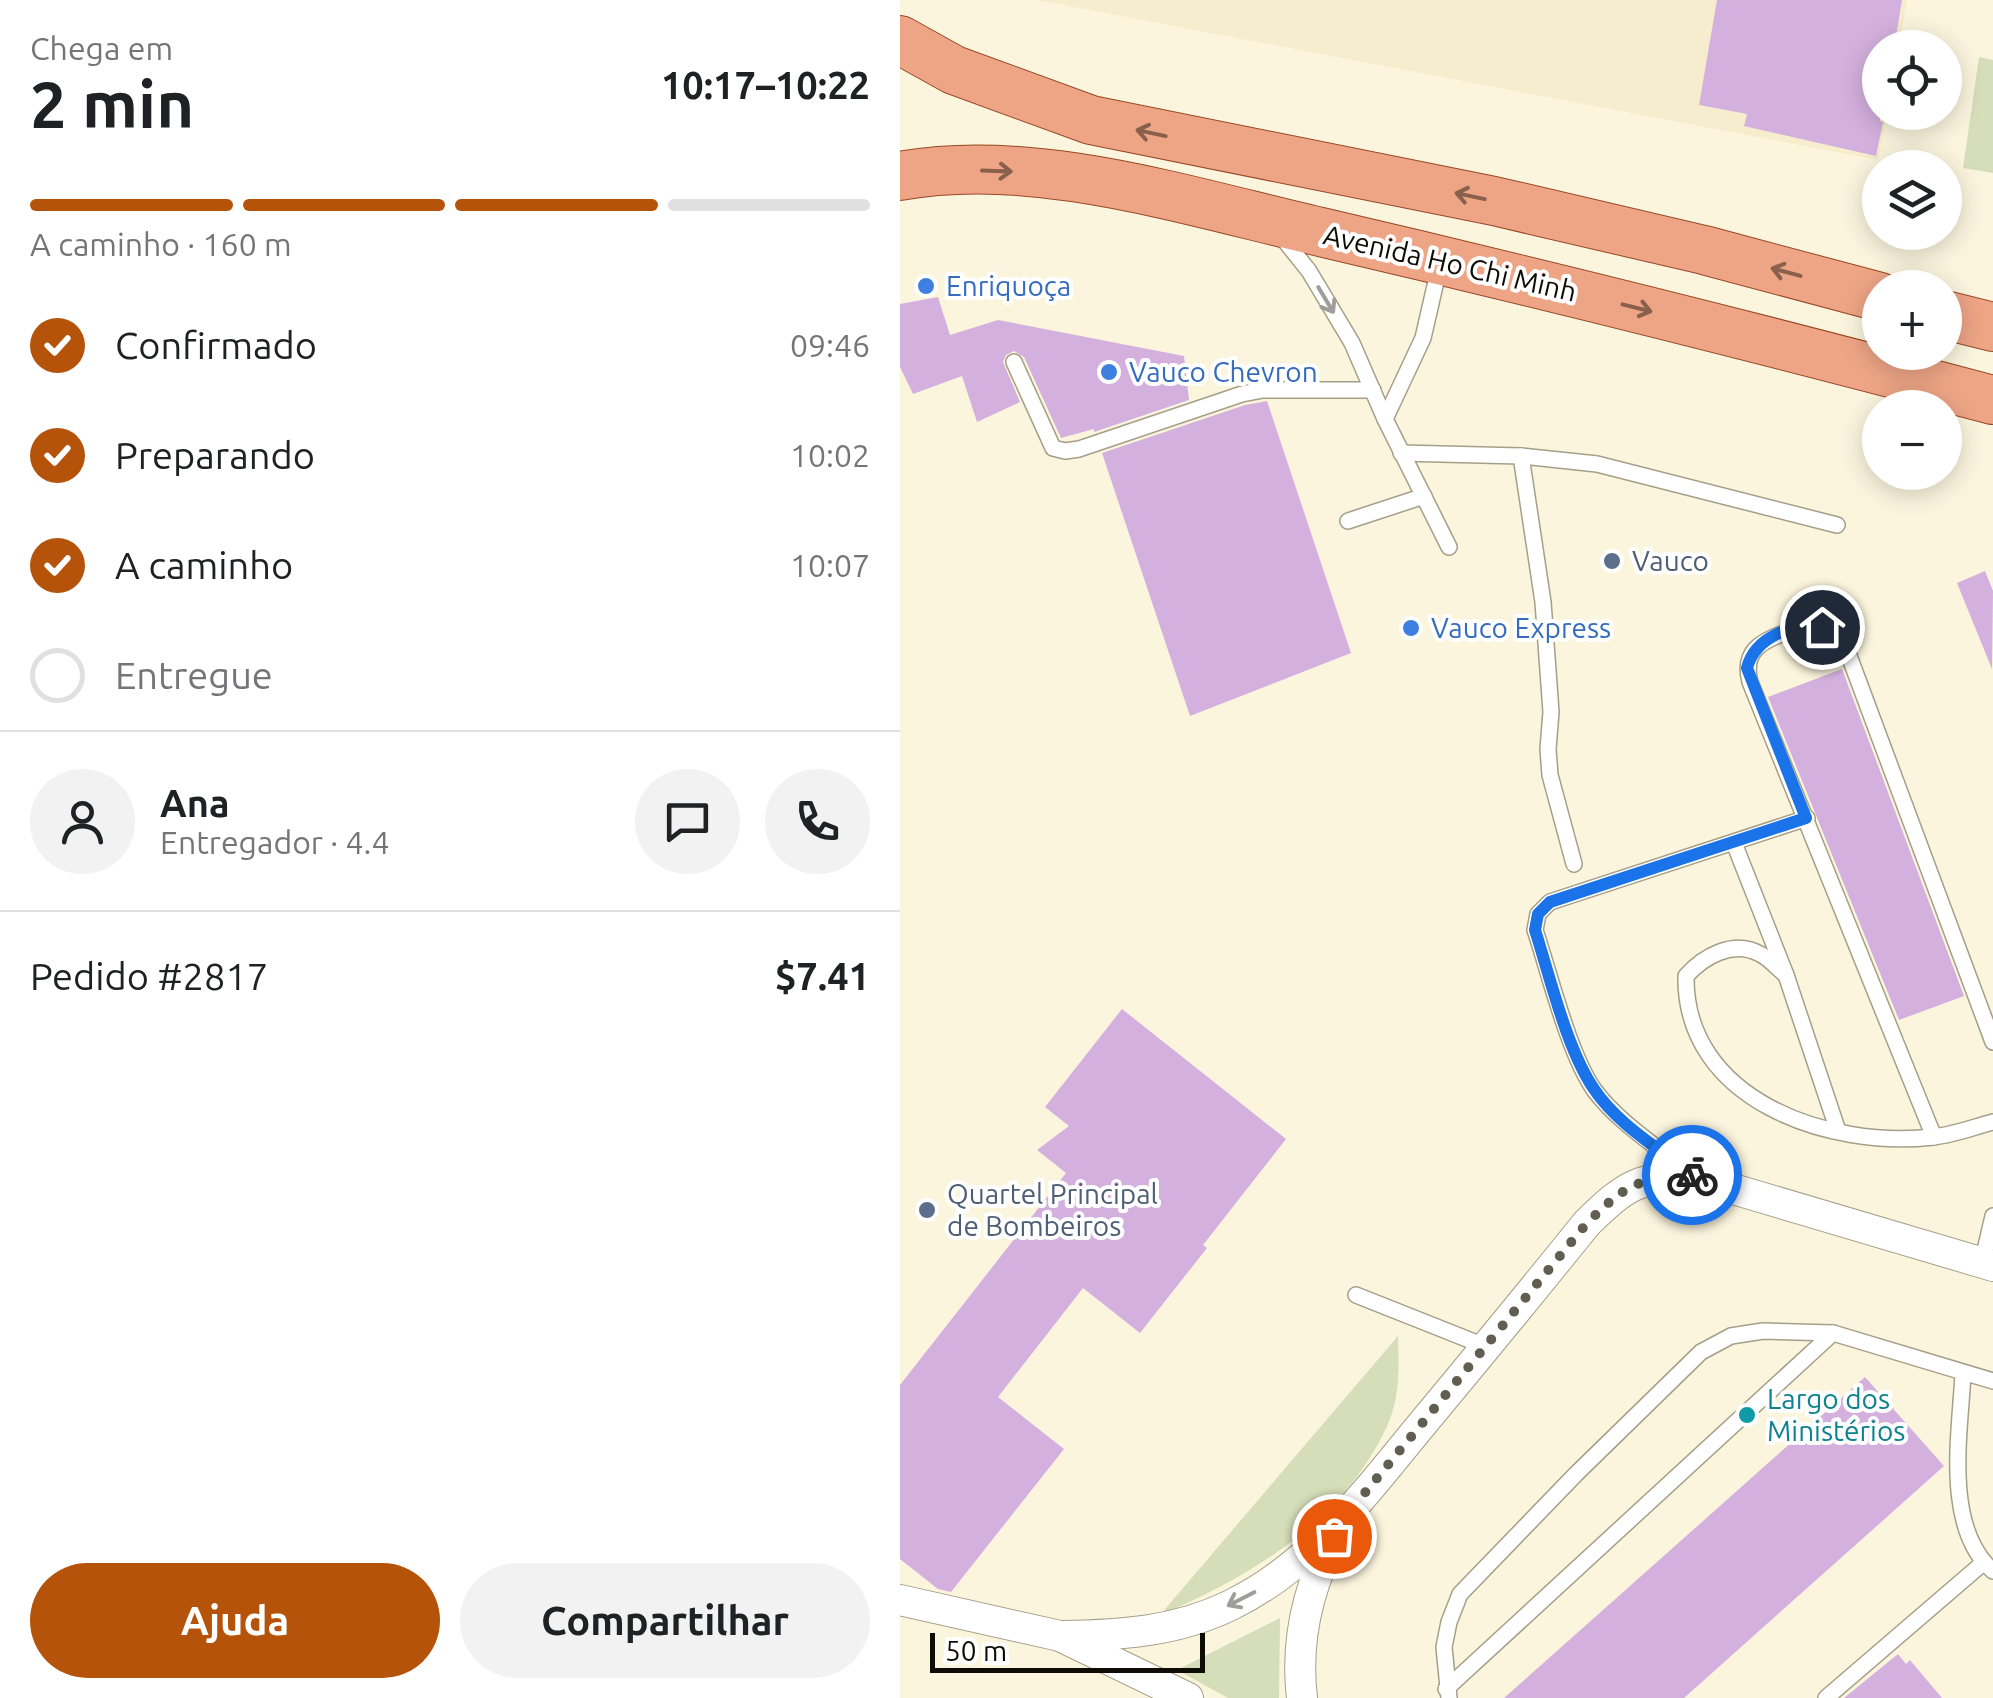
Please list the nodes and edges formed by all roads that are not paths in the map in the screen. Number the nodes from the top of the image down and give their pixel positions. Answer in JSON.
{"nodes":[{"id":1,"x":900,"y":40,"type":"edge"},
{"id":2,"x":900,"y":176,"type":"edge"},
{"id":3,"x":1270,"y":220,"type":"junction"},
{"id":4,"x":1440,"y":260,"type":"junction"},
{"id":5,"x":1862,"y":292,"type":"edge"},
{"id":6,"x":1962,"y":320,"type":"edge"},
{"id":7,"x":1993,"y":328,"type":"edge"},
{"id":8,"x":1014,"y":362,"type":"dead end"},
{"id":9,"x":1373,"y":390,"type":"junction"},
{"id":10,"x":1993,"y":400,"type":"edge"},
{"id":11,"x":1385,"y":420,"type":"junction"},
{"id":12,"x":1401,"y":453,"type":"junction"},
{"id":13,"x":1522,"y":456,"type":"junction"},
{"id":14,"x":1424,"y":496,"type":"junction"},
{"id":15,"x":1348,"y":520,"type":"dead end"},
{"id":16,"x":1838,"y":525,"type":"dead end"},
{"id":17,"x":1449,"y":547,"type":"dead end"},
{"id":18,"x":1806,"y":818,"type":"junction"},
{"id":19,"x":1734,"y":843,"type":"junction"},
{"id":20,"x":1574,"y":864,"type":"dead end"},
{"id":21,"x":1786,"y":975,"type":"junction"},
{"id":22,"x":1993,"y":1042,"type":"edge"},
{"id":23,"x":1993,"y":1122,"type":"edge"},
{"id":24,"x":1838,"y":1131,"type":"junction"},
{"id":25,"x":1934,"y":1138,"type":"junction"},
{"id":26,"x":1696,"y":1178,"type":"junction"},
{"id":27,"x":1993,"y":1216,"type":"edge"},
{"id":28,"x":1987,"y":1264,"type":"edge"},
{"id":29,"x":1356,"y":1296,"type":"dead end"},
{"id":30,"x":1834,"y":1333,"type":"junction"},
{"id":31,"x":1487,"y":1346,"type":"junction"},
{"id":32,"x":1963,"y":1374,"type":"junction"},
{"id":33,"x":1993,"y":1380,"type":"edge"},
{"id":34,"x":1345,"y":1517,"type":"junction"},
{"id":35,"x":1988,"y":1567,"type":"edge"},
{"id":36,"x":900,"y":1589,"type":"edge"},
{"id":37,"x":900,"y":1600,"type":"edge"},
{"id":38,"x":940,"y":1609,"type":"junction"},
{"id":39,"x":1060,"y":1636,"type":"junction"},
{"id":40,"x":1447,"y":1693,"type":"edge"},
{"id":41,"x":1188,"y":1698,"type":"edge"},
{"id":42,"x":1302,"y":1698,"type":"edge"},
{"id":43,"x":1826,"y":1698,"type":"edge"}],
"edges":[{"from":5,"to":1,"type":"main road","one_way":true},
{"from":2,"to":3,"type":"main road","name":"Avenida Ho Chi Minh","one_way":true},
{"from":3,"to":4,"type":"main road","name":"Avenida Ho Chi Minh"},
{"from":3,"to":9,"type":"lane","one_way":true},
{"from":4,"to":10,"type":"main road","name":"Avenida Ho Chi Minh","one_way":true},
{"from":4,"to":11,"type":"lane"},
{"from":6,"to":7,"type":"main road"},
{"from":8,"to":9,"type":"lane"},
{"from":9,"to":11,"type":"lane"},
{"from":11,"to":12,"type":"lane"},
{"from":12,"to":13,"type":"lane"},
{"from":12,"to":14,"type":"lane"},
{"from":13,"to":16,"type":"lane"},
{"from":13,"to":20,"type":"lane"},
{"from":14,"to":15,"type":"lane"},
{"from":14,"to":17,"type":"lane"},
{"from":18,"to":19,"type":"lane"},
{"from":18,"to":22,"type":"lane"},
{"from":18,"to":25,"type":"lane"},
{"from":19,"to":21,"type":"lane"},
{"from":19,"to":26,"type":"lane"},
{"from":21,"to":24,"type":"lane"},
{"from":21,"to":24,"type":"lane"},
{"from":23,"to":25,"type":"lane"},
{"from":24,"to":25,"type":"lane"},
{"from":26,"to":28,"type":"street"},
{"from":26,"to":31,"type":"street"},
{"from":27,"to":28,"type":"lane"},
{"from":29,"to":31,"type":"lane"},
{"from":30,"to":32,"type":"lane"},
{"from":30,"to":40,"type":"lane"},
{"from":30,"to":40,"type":"lane"},
{"from":31,"to":34,"type":"street"},
{"from":32,"to":33,"type":"lane"},
{"from":32,"to":35,"type":"lane"},
{"from":34,"to":39,"type":"street","one_way":true},
{"from":34,"to":42,"type":"street"},
{"from":35,"to":43,"type":"lane"},
{"from":36,"to":38,"type":"street"},
{"from":37,"to":38,"type":"street"},
{"from":38,"to":39,"type":"street"},
{"from":39,"to":41,"type":"street"}]}
